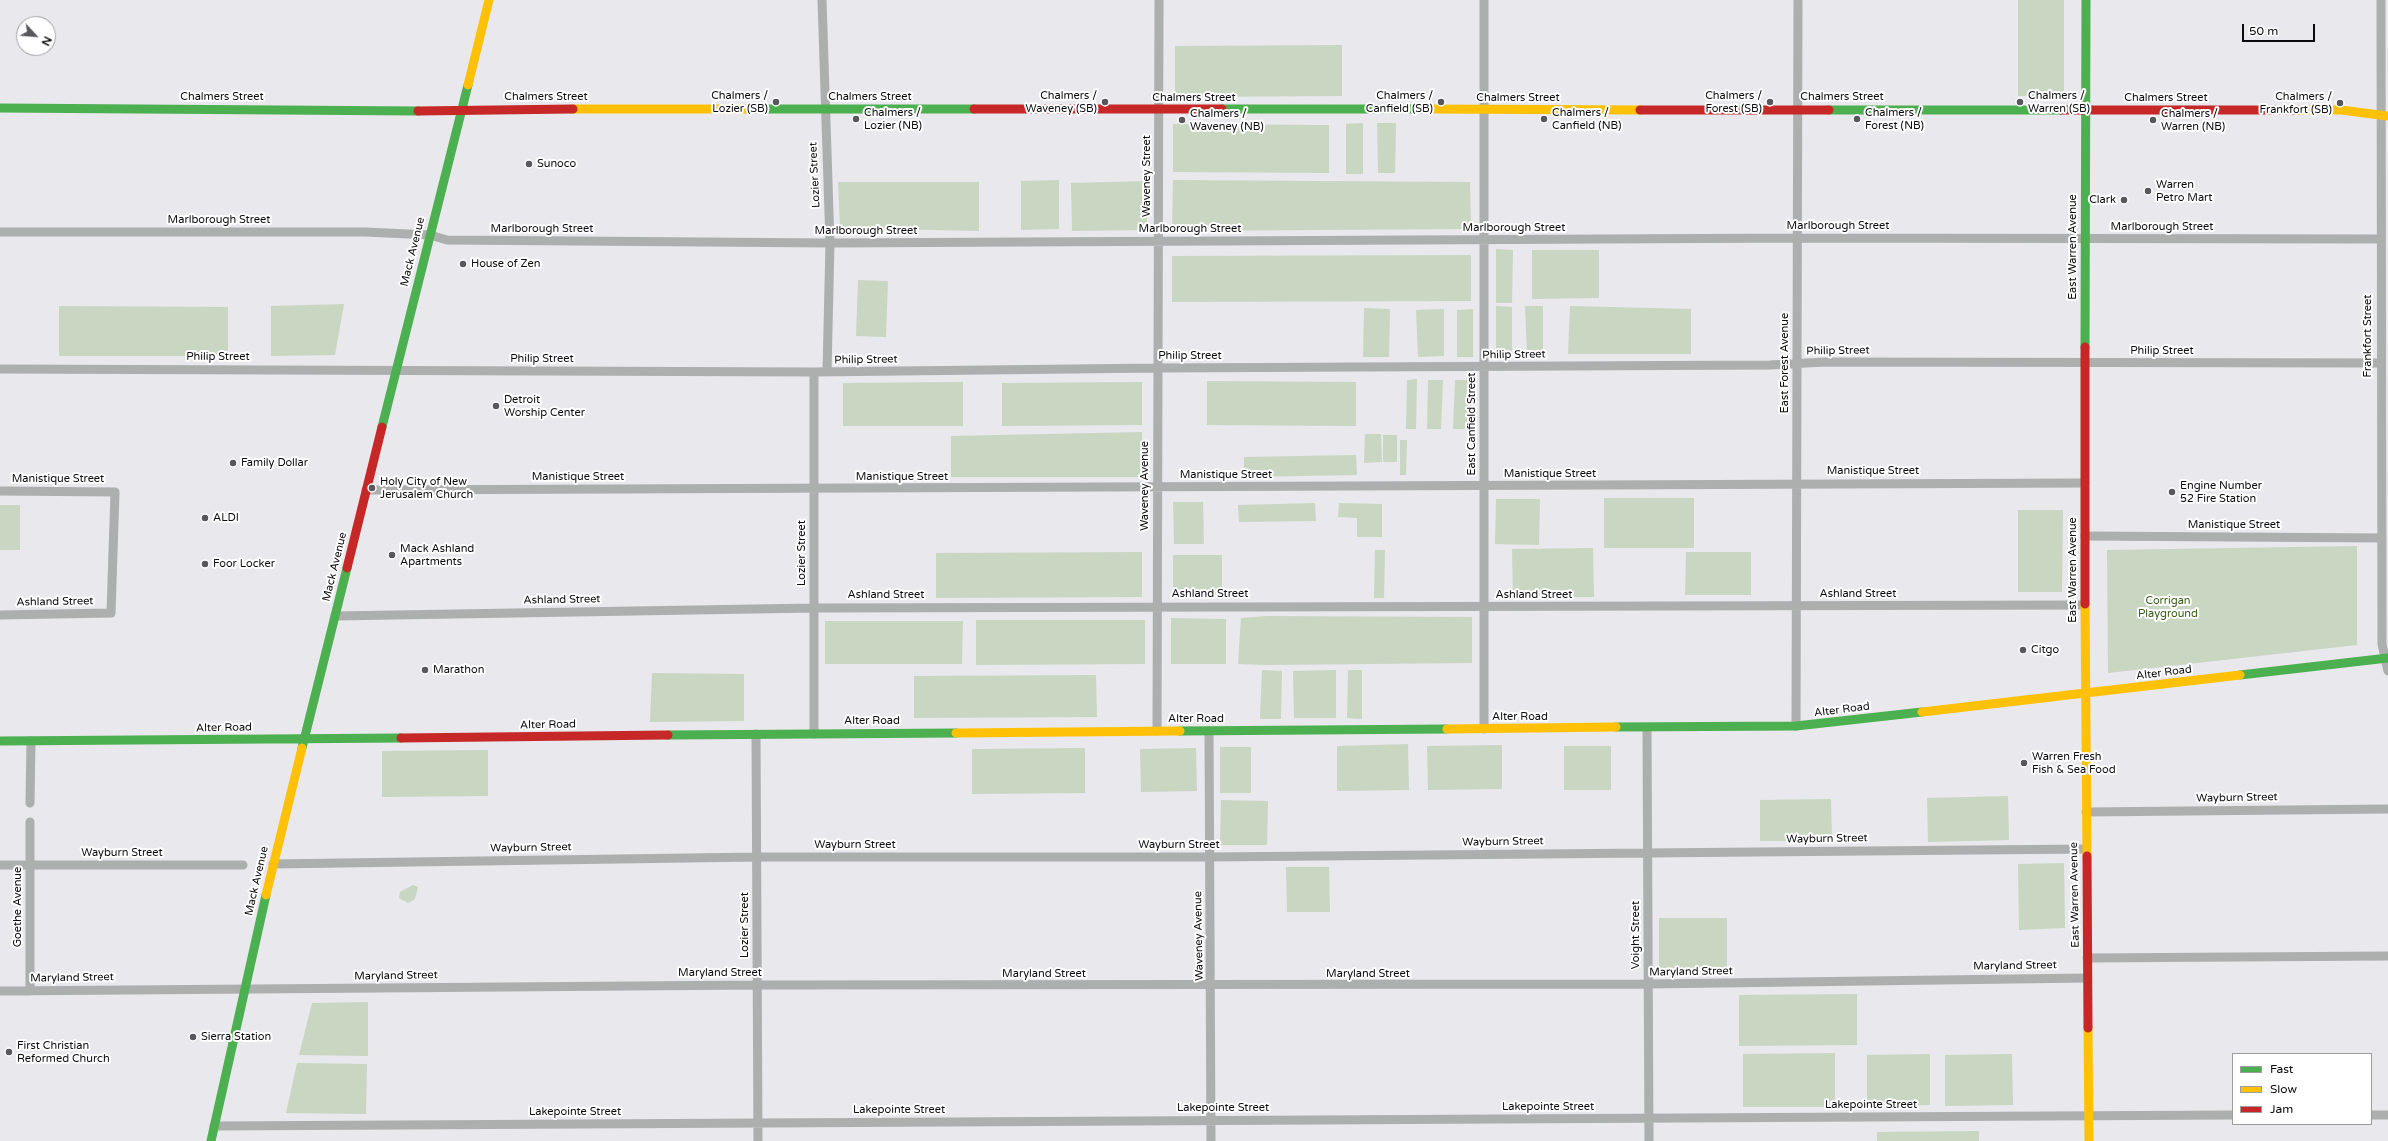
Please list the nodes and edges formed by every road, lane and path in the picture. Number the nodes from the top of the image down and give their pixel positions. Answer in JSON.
{"nodes":[{"id":1,"x":489,"y":0,"type":"edge"},
{"id":2,"x":822,"y":0,"type":"edge"},
{"id":3,"x":1159,"y":0,"type":"edge"},
{"id":4,"x":1484,"y":0,"type":"edge"},
{"id":5,"x":1798,"y":0,"type":"edge"},
{"id":6,"x":2086,"y":0,"type":"edge"},
{"id":7,"x":2381,"y":0,"type":"edge"},
{"id":8,"x":0,"y":108,"type":"edge"},
{"id":9,"x":825,"y":108,"type":"junction"},
{"id":10,"x":462,"y":109,"type":"junction"},
{"id":11,"x":1797,"y":109,"type":"junction"},
{"id":12,"x":1159,"y":110,"type":"junction"},
{"id":13,"x":2085,"y":110,"type":"junction"},
{"id":14,"x":1484,"y":111,"type":"junction"},
{"id":15,"x":2384,"y":115,"type":"edge"},
{"id":16,"x":0,"y":232,"type":"edge"},
{"id":17,"x":430,"y":235,"type":"junction"},
{"id":18,"x":1797,"y":238,"type":"junction"},
{"id":19,"x":2085,"y":239,"type":"junction"},
{"id":20,"x":2380,"y":239,"type":"junction"},
{"id":21,"x":1484,"y":240,"type":"junction"},
{"id":22,"x":1159,"y":241,"type":"junction"},
{"id":23,"x":830,"y":243,"type":"junction"},
{"id":24,"x":2384,"y":284,"type":"edge"},
{"id":25,"x":2085,"y":363,"type":"junction"},
{"id":26,"x":2380,"y":363,"type":"junction"},
{"id":27,"x":1797,"y":364,"type":"junction"},
{"id":28,"x":1484,"y":367,"type":"junction"},
{"id":29,"x":1157,"y":368,"type":"junction"},
{"id":30,"x":0,"y":369,"type":"edge"},
{"id":31,"x":396,"y":371,"type":"junction"},
{"id":32,"x":814,"y":372,"type":"junction"},
{"id":33,"x":827,"y":372,"type":"junction"},
{"id":34,"x":2384,"y":402,"type":"edge"},
{"id":35,"x":1797,"y":483,"type":"junction"},
{"id":36,"x":2085,"y":483,"type":"junction"},
{"id":37,"x":1484,"y":487,"type":"junction"},
{"id":38,"x":1157,"y":488,"type":"junction"},
{"id":39,"x":814,"y":489,"type":"junction"},
{"id":40,"x":366,"y":490,"type":"junction"},
{"id":41,"x":0,"y":491,"type":"edge"},
{"id":42,"x":2385,"y":523,"type":"edge"},
{"id":43,"x":2085,"y":536,"type":"junction"},
{"id":44,"x":2382,"y":538,"type":"junction"},
{"id":45,"x":2085,"y":605,"type":"junction"},
{"id":46,"x":1157,"y":606,"type":"junction"},
{"id":47,"x":1796,"y":606,"type":"junction"},
{"id":48,"x":1485,"y":607,"type":"junction"},
{"id":49,"x":814,"y":608,"type":"junction"},
{"id":50,"x":111,"y":613,"type":"joint"},
{"id":51,"x":0,"y":615,"type":"edge"},
{"id":52,"x":335,"y":616,"type":"junction"},
{"id":53,"x":2386,"y":658,"type":"edge"},
{"id":54,"x":2388,"y":671,"type":"edge"},
{"id":55,"x":2085,"y":694,"type":"junction"},
{"id":56,"x":1796,"y":726,"type":"junction"},
{"id":57,"x":1647,"y":728,"type":"junction"},
{"id":58,"x":1484,"y":729,"type":"junction"},
{"id":59,"x":1157,"y":731,"type":"junction"},
{"id":60,"x":1209,"y":731,"type":"junction"},
{"id":61,"x":756,"y":734,"type":"junction"},
{"id":62,"x":814,"y":734,"type":"junction"},
{"id":63,"x":304,"y":739,"type":"junction"},
{"id":64,"x":0,"y":741,"type":"edge"},
{"id":65,"x":31,"y":741,"type":"junction"},
{"id":66,"x":30,"y":803,"type":"dead end"},
{"id":67,"x":2388,"y":809,"type":"edge"},
{"id":68,"x":2086,"y":812,"type":"junction"},
{"id":69,"x":30,"y":822,"type":"dead end"},
{"id":70,"x":2086,"y":850,"type":"junction"},
{"id":71,"x":1648,"y":853,"type":"junction"},
{"id":72,"x":757,"y":856,"type":"junction"},
{"id":73,"x":1210,"y":857,"type":"junction"},
{"id":74,"x":273,"y":864,"type":"junction"},
{"id":75,"x":0,"y":865,"type":"edge"},
{"id":76,"x":29,"y":865,"type":"junction"},
{"id":77,"x":243,"y":865,"type":"dead end"},
{"id":78,"x":2388,"y":956,"type":"edge"},
{"id":79,"x":2087,"y":958,"type":"junction"},
{"id":80,"x":2087,"y":978,"type":"junction"},
{"id":81,"x":1648,"y":984,"type":"junction"},
{"id":82,"x":757,"y":985,"type":"junction"},
{"id":83,"x":1211,"y":986,"type":"junction"},
{"id":84,"x":245,"y":989,"type":"junction"},
{"id":85,"x":0,"y":991,"type":"edge"},
{"id":86,"x":30,"y":991,"type":"junction"},
{"id":87,"x":2232,"y":1115,"type":"edge"},
{"id":88,"x":2372,"y":1115,"type":"edge"},
{"id":89,"x":2388,"y":1115,"type":"edge"},
{"id":90,"x":2089,"y":1116,"type":"junction"},
{"id":91,"x":1649,"y":1118,"type":"junction"},
{"id":92,"x":1211,"y":1120,"type":"junction"},
{"id":93,"x":758,"y":1123,"type":"junction"},
{"id":94,"x":214,"y":1126,"type":"junction"},
{"id":95,"x":211,"y":1141,"type":"edge"},
{"id":96,"x":758,"y":1141,"type":"edge"},
{"id":97,"x":1211,"y":1141,"type":"edge"},
{"id":98,"x":1649,"y":1141,"type":"edge"},
{"id":99,"x":2089,"y":1141,"type":"edge"}],
"edges":[{"from":1,"to":10,"type":"street","name":"Mack Avenue"},
{"from":2,"to":9,"type":"street","name":"Lozier Street"},
{"from":3,"to":12,"type":"street"},
{"from":4,"to":14,"type":"street","name":"East Canfield Street"},
{"from":5,"to":11,"type":"street","name":"East Forest Avenue"},
{"from":6,"to":13,"type":"street","name":"East Warren Avenue"},
{"from":7,"to":15,"type":"street","name":"Frankfort Street"},
{"from":8,"to":10,"type":"street","name":"Chalmers Street"},
{"from":9,"to":10,"type":"street","name":"Chalmers Street"},
{"from":9,"to":12,"type":"street","name":"Chalmers Street"},
{"from":9,"to":23,"type":"street","name":"Lozier Street"},
{"from":10,"to":17,"type":"street","name":"Mack Avenue"},
{"from":11,"to":13,"type":"street","name":"Chalmers Street"},
{"from":11,"to":14,"type":"street","name":"Chalmers Street"},
{"from":11,"to":18,"type":"street","name":"East Forest Avenue"},
{"from":12,"to":14,"type":"street","name":"Chalmers Street"},
{"from":12,"to":22,"type":"street","name":"Waveney Street"},
{"from":13,"to":15,"type":"street","name":"Chalmers Street"},
{"from":13,"to":19,"type":"street","name":"East Warren Avenue"},
{"from":14,"to":21,"type":"street","name":"East Canfield Street"},
{"from":15,"to":20,"type":"street","name":"Frankfort Street"},
{"from":16,"to":17,"type":"street","name":"Marlborough Street"},
{"from":17,"to":23,"type":"street","name":"Marlborough Street"},
{"from":17,"to":31,"type":"street","name":"Mack Avenue"},
{"from":18,"to":19,"type":"street","name":"Marlborough Street"},
{"from":18,"to":21,"type":"street","name":"Marlborough Street"},
{"from":18,"to":27,"type":"street","name":"East Forest Avenue"},
{"from":19,"to":20,"type":"street","name":"Marlborough Street"},
{"from":19,"to":25,"type":"street","name":"East Warren Avenue"},
{"from":20,"to":24,"type":"street","name":"Frankfort Street"},
{"from":21,"to":22,"type":"street","name":"Marlborough Street"},
{"from":21,"to":28,"type":"street","name":"East Canfield Street"},
{"from":22,"to":23,"type":"street","name":"Marlborough Street"},
{"from":22,"to":29,"type":"street","name":"Waveney Avenue"},
{"from":23,"to":33,"type":"street","name":"Lozier Street"},
{"from":24,"to":26,"type":"street","name":"Frankfort Street"},
{"from":25,"to":26,"type":"street","name":"Philip Street"},
{"from":25,"to":27,"type":"street","name":"Philip Street"},
{"from":25,"to":36,"type":"street","name":"East Warren Avenue"},
{"from":26,"to":34,"type":"street","name":"Frankfort Street"},
{"from":27,"to":28,"type":"street","name":"Philip Street"},
{"from":27,"to":35,"type":"street","name":"East Forest Avenue"},
{"from":28,"to":29,"type":"street","name":"Philip Street"},
{"from":28,"to":37,"type":"street","name":"East Canfield Street"},
{"from":29,"to":33,"type":"street","name":"Philip Street"},
{"from":29,"to":38,"type":"street","name":"Waveney Avenue"},
{"from":30,"to":31,"type":"street","name":"Philip Street"},
{"from":31,"to":32,"type":"street","name":"Philip Street"},
{"from":31,"to":40,"type":"street","name":"Mack Avenue"},
{"from":32,"to":33,"type":"street","name":"Philip Street"},
{"from":32,"to":39,"type":"street","name":"Lozier Street"},
{"from":34,"to":42,"type":"street","name":"Frankfort Street"},
{"from":35,"to":36,"type":"street","name":"Manistique Street"},
{"from":35,"to":37,"type":"street","name":"Manistique Street"},
{"from":35,"to":47,"type":"street","name":"East Forest Avenue"},
{"from":36,"to":43,"type":"street","name":"East Warren Avenue"},
{"from":37,"to":38,"type":"street","name":"Manistique Street"},
{"from":37,"to":48,"type":"street","name":"East Canfield Street"},
{"from":38,"to":39,"type":"street","name":"Manistique Street"},
{"from":38,"to":46,"type":"street","name":"Waveney Avenue"},
{"from":39,"to":40,"type":"street","name":"Manistique Street"},
{"from":39,"to":49,"type":"street","name":"Lozier Street"},
{"from":40,"to":52,"type":"street","name":"Mack Avenue"},
{"from":41,"to":50,"type":"street","name":"Manistique Street"},
{"from":42,"to":44,"type":"street","name":"Frankfort Street"},
{"from":43,"to":44,"type":"street","name":"Manistique Street"},
{"from":43,"to":45,"type":"street","name":"East Warren Avenue"},
{"from":44,"to":53,"type":"street","name":"Frankfort Street"},
{"from":45,"to":47,"type":"street","name":"Ashland Street"},
{"from":45,"to":55,"type":"street","name":"East Warren Avenue"},
{"from":46,"to":48,"type":"street","name":"Ashland Street"},
{"from":46,"to":49,"type":"street","name":"Ashland Street"},
{"from":46,"to":59,"type":"street","name":"Waveney Avenue"},
{"from":47,"to":48,"type":"street","name":"Ashland Street"},
{"from":47,"to":56,"type":"street","name":"East Forest Avenue"},
{"from":48,"to":58,"type":"street","name":"East Canfield Street"},
{"from":49,"to":52,"type":"street","name":"Ashland Street"},
{"from":49,"to":62,"type":"street","name":"Lozier Street"},
{"from":50,"to":51,"type":"street","name":"Ashland Street"},
{"from":52,"to":63,"type":"street","name":"Mack Avenue"},
{"from":53,"to":54,"type":"street","name":"Frankfort Street"},
{"from":53,"to":55,"type":"street","name":"Alter Road"},
{"from":55,"to":56,"type":"street","name":"Alter Road"},
{"from":55,"to":68,"type":"street","name":"East Warren Avenue"},
{"from":56,"to":57,"type":"street","name":"Alter Road"},
{"from":57,"to":58,"type":"street","name":"Alter Road"},
{"from":57,"to":71,"type":"street","name":"Voight Street"},
{"from":58,"to":60,"type":"street","name":"Alter Road"},
{"from":59,"to":60,"type":"street","name":"Alter Road"},
{"from":59,"to":62,"type":"street","name":"Alter Road"},
{"from":60,"to":73,"type":"street","name":"Waveney Avenue"},
{"from":61,"to":62,"type":"street","name":"Alter Road"},
{"from":61,"to":63,"type":"street","name":"Alter Road"},
{"from":61,"to":72,"type":"street","name":"Lozier Street"},
{"from":63,"to":65,"type":"street","name":"Alter Road"},
{"from":63,"to":74,"type":"street","name":"Mack Avenue"},
{"from":64,"to":65,"type":"street","name":"Alter Road"},
{"from":65,"to":66,"type":"street"},
{"from":67,"to":68,"type":"street","name":"Wayburn Street"},
{"from":68,"to":70,"type":"street","name":"East Warren Avenue"},
{"from":69,"to":76,"type":"street","name":"Goethe Avenue"},
{"from":70,"to":71,"type":"street","name":"Wayburn Street"},
{"from":70,"to":79,"type":"street","name":"East Warren Avenue"},
{"from":71,"to":73,"type":"street","name":"Wayburn Street"},
{"from":71,"to":81,"type":"street","name":"Voight Street"},
{"from":72,"to":73,"type":"street","name":"Wayburn Street"},
{"from":72,"to":74,"type":"street","name":"Wayburn Street"},
{"from":72,"to":82,"type":"street","name":"Lozier Street"},
{"from":73,"to":83,"type":"street","name":"Waveney Avenue"},
{"from":74,"to":84,"type":"street","name":"Mack Avenue"},
{"from":75,"to":76,"type":"street","name":"Wayburn Street"},
{"from":76,"to":77,"type":"street","name":"Wayburn Street"},
{"from":76,"to":86,"type":"street","name":"Goethe Avenue"},
{"from":78,"to":79,"type":"street"},
{"from":79,"to":80,"type":"street","name":"East Warren Avenue"},
{"from":80,"to":81,"type":"street","name":"Maryland Street"},
{"from":80,"to":90,"type":"street","name":"East Warren Avenue"},
{"from":81,"to":83,"type":"street","name":"Maryland Street"},
{"from":81,"to":91,"type":"street","name":"Voight Street"},
{"from":82,"to":83,"type":"street","name":"Maryland Street"},
{"from":82,"to":84,"type":"street","name":"Maryland Street"},
{"from":82,"to":93,"type":"street","name":"Lozier Street"},
{"from":83,"to":92,"type":"street","name":"Waveney Avenue"},
{"from":84,"to":86,"type":"street","name":"Maryland Street"},
{"from":84,"to":94,"type":"street","name":"Mack Avenue"},
{"from":85,"to":86,"type":"street","name":"Maryland Street"},
{"from":87,"to":90,"type":"street","name":"Lakepointe Street"},
{"from":88,"to":89,"type":"street"},
{"from":90,"to":91,"type":"street","name":"Lakepointe Street"},
{"from":90,"to":99,"type":"street","name":"East Warren Avenue"},
{"from":91,"to":92,"type":"street","name":"Lakepointe Street"},
{"from":91,"to":98,"type":"street","name":"Voight Street"},
{"from":92,"to":93,"type":"street","name":"Lakepointe Street"},
{"from":92,"to":97,"type":"street","name":"Waveney Avenue"},
{"from":93,"to":94,"type":"street","name":"Lakepointe Street"},
{"from":93,"to":96,"type":"street","name":"Lozier Street"},
{"from":94,"to":95,"type":"street","name":"Mack Avenue"}]}
